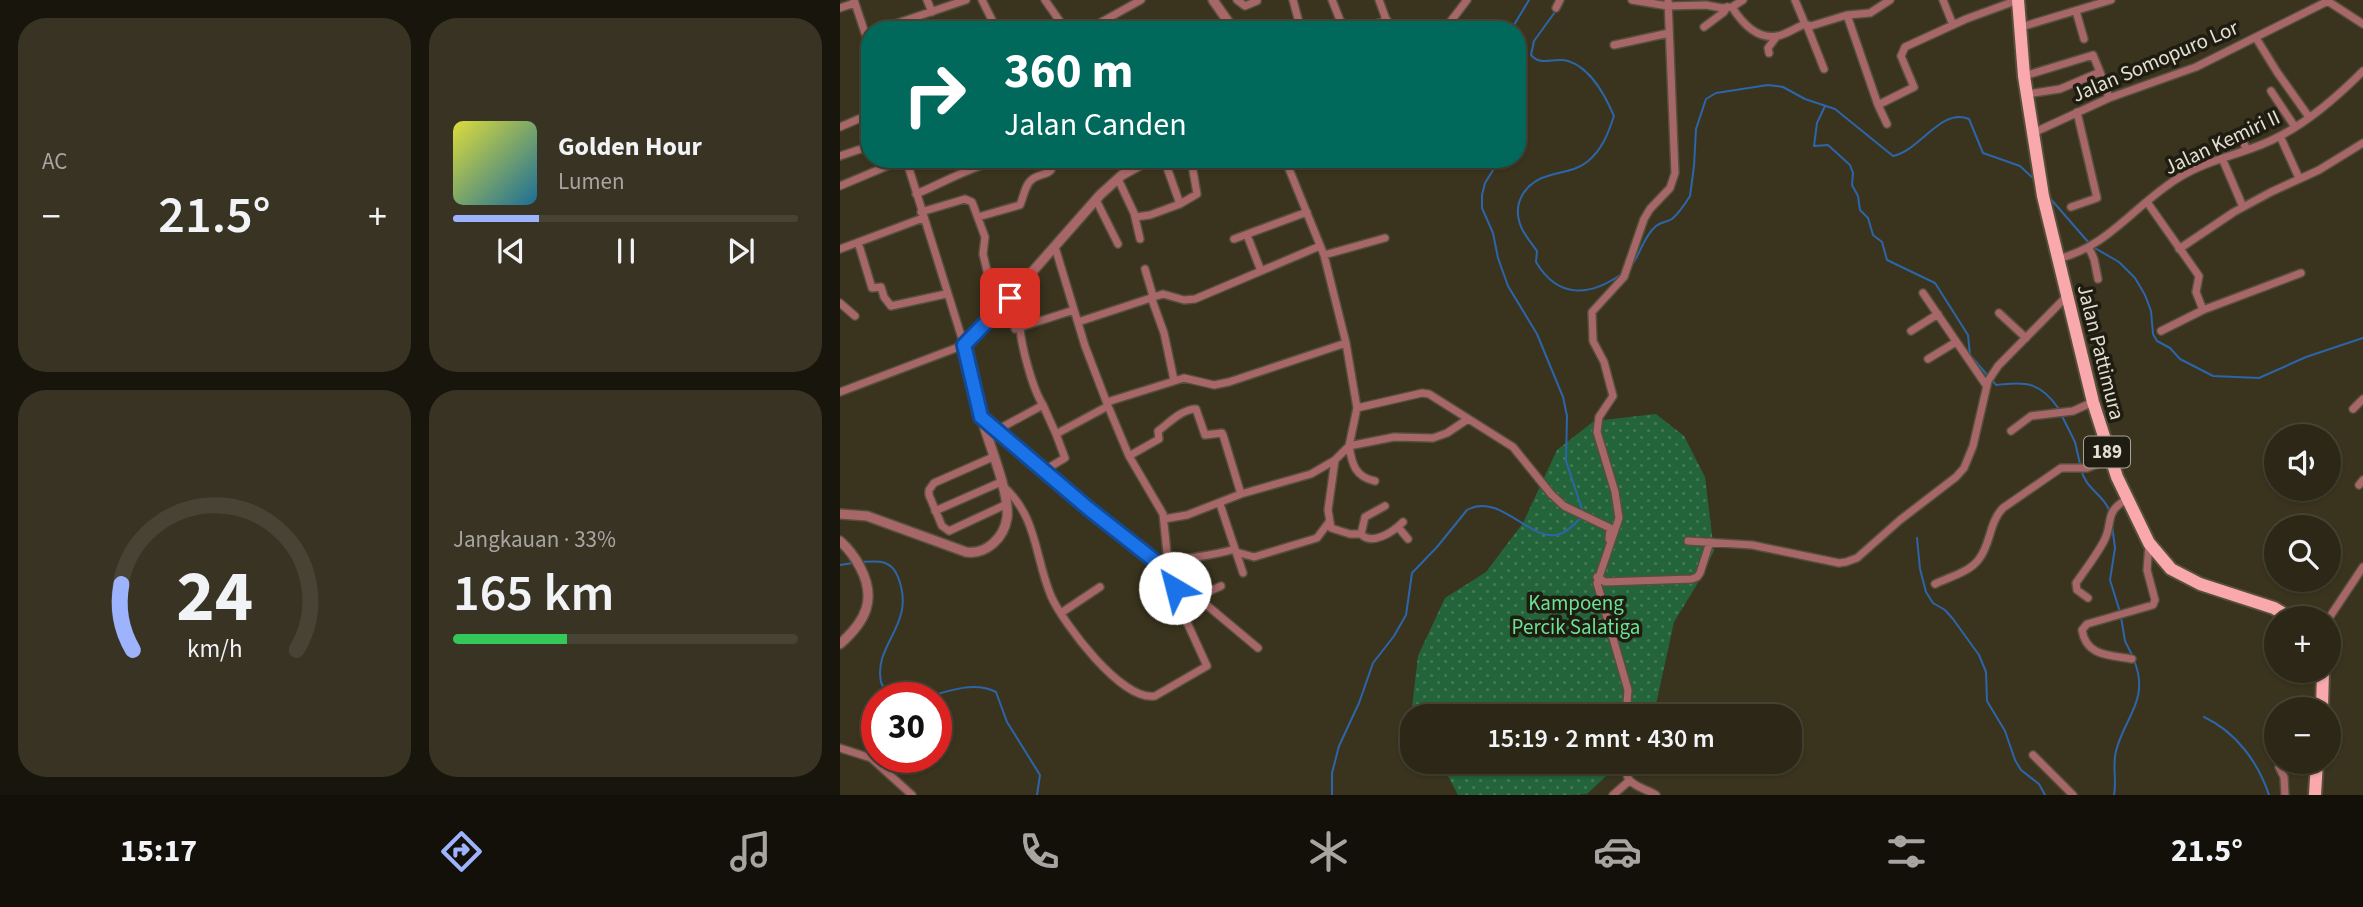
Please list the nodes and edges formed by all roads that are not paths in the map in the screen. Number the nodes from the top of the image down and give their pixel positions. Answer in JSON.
{"nodes":[{"id":1,"x":928,"y":0,"type":"edge"},
{"id":2,"x":966,"y":0,"type":"edge"},
{"id":3,"x":982,"y":0,"type":"edge"},
{"id":4,"x":1045,"y":0,"type":"edge"},
{"id":5,"x":1141,"y":0,"type":"edge"},
{"id":6,"x":1213,"y":0,"type":"edge"},
{"id":7,"x":1237,"y":0,"type":"edge"},
{"id":8,"x":1258,"y":0,"type":"edge"},
{"id":9,"x":1293,"y":0,"type":"edge"},
{"id":10,"x":1332,"y":0,"type":"edge"},
{"id":11,"x":1379,"y":0,"type":"edge"},
{"id":12,"x":1455,"y":0,"type":"edge"},
{"id":13,"x":1467,"y":0,"type":"edge"},
{"id":14,"x":1560,"y":0,"type":"edge"},
{"id":15,"x":1632,"y":0,"type":"edge"},
{"id":16,"x":1743,"y":0,"type":"edge"},
{"id":17,"x":1796,"y":0,"type":"edge"},
{"id":18,"x":1890,"y":0,"type":"edge"},
{"id":19,"x":1943,"y":0,"type":"edge"},
{"id":20,"x":2018,"y":0,"type":"edge"},
{"id":21,"x":2112,"y":0,"type":"edge"},
{"id":22,"x":855,"y":1,"type":"edge"},
{"id":23,"x":2327,"y":1,"type":"edge"},
{"id":24,"x":1706,"y":2,"type":"edge"},
{"id":25,"x":1668,"y":3,"type":"edge"},
{"id":26,"x":1729,"y":7,"type":"junction"},
{"id":27,"x":840,"y":8,"type":"edge"},
{"id":28,"x":1556,"y":8,"type":"dead end"},
{"id":29,"x":1461,"y":10,"type":"junction"},
{"id":30,"x":2076,"y":11,"type":"junction"},
{"id":31,"x":932,"y":12,"type":"junction"},
{"id":32,"x":1847,"y":15,"type":"junction"},
{"id":33,"x":1387,"y":20,"type":"edge"},
{"id":34,"x":862,"y":21,"type":"edge"},
{"id":35,"x":904,"y":21,"type":"edge"},
{"id":36,"x":992,"y":21,"type":"edge"},
{"id":37,"x":1060,"y":21,"type":"edge"},
{"id":38,"x":1101,"y":21,"type":"edge"},
{"id":39,"x":1228,"y":21,"type":"edge"},
{"id":40,"x":1299,"y":21,"type":"edge"},
{"id":41,"x":1340,"y":21,"type":"edge"},
{"id":42,"x":1452,"y":21,"type":"edge"},
{"id":43,"x":2363,"y":24,"type":"edge"},
{"id":44,"x":1806,"y":25,"type":"junction"},
{"id":45,"x":1954,"y":25,"type":"junction"},
{"id":46,"x":1704,"y":27,"type":"dead end"},
{"id":47,"x":2021,"y":27,"type":"junction"},
{"id":48,"x":1669,"y":33,"type":"junction"},
{"id":49,"x":1777,"y":36,"type":"junction"},
{"id":50,"x":2256,"y":38,"type":"junction"},
{"id":51,"x":2084,"y":39,"type":"dead end"},
{"id":52,"x":1614,"y":44,"type":"dead end"},
{"id":53,"x":1769,"y":52,"type":"dead end"},
{"id":54,"x":1824,"y":69,"type":"dead end"},
{"id":55,"x":2363,"y":71,"type":"edge"},
{"id":56,"x":2100,"y":72,"type":"junction"},
{"id":57,"x":2024,"y":76,"type":"junction"},
{"id":58,"x":2271,"y":91,"type":"dead end"},
{"id":59,"x":2026,"y":94,"type":"junction"},
{"id":60,"x":2109,"y":98,"type":"junction"},
{"id":61,"x":1878,"y":105,"type":"junction"},
{"id":62,"x":2077,"y":112,"type":"junction"},
{"id":63,"x":2309,"y":117,"type":"junction"},
{"id":64,"x":861,"y":118,"type":"edge"},
{"id":65,"x":1886,"y":124,"type":"dead end"},
{"id":66,"x":840,"y":127,"type":"edge"},
{"id":67,"x":2295,"y":127,"type":"junction"},
{"id":68,"x":2032,"y":133,"type":"junction"},
{"id":69,"x":2239,"y":133,"type":"dead end"},
{"id":70,"x":2280,"y":136,"type":"junction"},
{"id":71,"x":2363,"y":143,"type":"edge"},
{"id":72,"x":861,"y":149,"type":"edge"},
{"id":73,"x":2248,"y":150,"type":"junction"},
{"id":74,"x":840,"y":156,"type":"edge"},
{"id":75,"x":2222,"y":158,"type":"junction"},
{"id":76,"x":883,"y":168,"type":"edge"},
{"id":77,"x":908,"y":168,"type":"edge"},
{"id":78,"x":974,"y":168,"type":"edge"},
{"id":79,"x":1050,"y":168,"type":"edge"},
{"id":80,"x":1128,"y":168,"type":"edge"},
{"id":81,"x":1167,"y":168,"type":"edge"},
{"id":82,"x":1193,"y":168,"type":"edge"},
{"id":83,"x":1289,"y":168,"type":"edge"},
{"id":84,"x":2299,"y":178,"type":"junction"},
{"id":85,"x":1118,"y":179,"type":"junction"},
{"id":86,"x":840,"y":186,"type":"edge"},
{"id":87,"x":916,"y":194,"type":"junction"},
{"id":88,"x":1096,"y":200,"type":"junction"},
{"id":89,"x":2147,"y":202,"type":"junction"},
{"id":90,"x":1181,"y":204,"type":"junction"},
{"id":91,"x":2071,"y":207,"type":"dead end"},
{"id":92,"x":2243,"y":207,"type":"junction"},
{"id":93,"x":1307,"y":212,"type":"junction"},
{"id":94,"x":922,"y":215,"type":"junction"},
{"id":95,"x":978,"y":217,"type":"junction"},
{"id":96,"x":1136,"y":217,"type":"junction"},
{"id":97,"x":1247,"y":234,"type":"junction"},
{"id":98,"x":1385,"y":238,"type":"dead end"},
{"id":99,"x":1140,"y":239,"type":"dead end"},
{"id":100,"x":1234,"y":240,"type":"dead end"},
{"id":101,"x":858,"y":242,"type":"junction"},
{"id":102,"x":1118,"y":244,"type":"dead end"},
{"id":103,"x":1320,"y":246,"type":"junction"},
{"id":104,"x":1055,"y":247,"type":"junction"},
{"id":105,"x":2090,"y":248,"type":"junction"},
{"id":106,"x":840,"y":249,"type":"edge"},
{"id":107,"x":2179,"y":249,"type":"junction"},
{"id":108,"x":1324,"y":255,"type":"junction"},
{"id":109,"x":2057,"y":260,"type":"junction"},
{"id":110,"x":1145,"y":269,"type":"dead end"},
{"id":111,"x":1261,"y":271,"type":"junction"},
{"id":112,"x":2301,"y":273,"type":"dead end"},
{"id":113,"x":2098,"y":279,"type":"dead end"},
{"id":114,"x":1923,"y":293,"type":"dead end"},
{"id":115,"x":946,"y":294,"type":"junction"},
{"id":116,"x":1152,"y":296,"type":"junction"},
{"id":117,"x":2067,"y":296,"type":"junction"},
{"id":118,"x":1010,"y":298,"type":"junction"},
{"id":119,"x":840,"y":303,"type":"edge"},
{"id":120,"x":1074,"y":310,"type":"junction"},
{"id":121,"x":2203,"y":310,"type":"junction"},
{"id":122,"x":1999,"y":313,"type":"dead end"},
{"id":123,"x":1938,"y":314,"type":"junction"},
{"id":124,"x":855,"y":316,"type":"dead end"},
{"id":125,"x":1077,"y":321,"type":"junction"},
{"id":126,"x":1911,"y":331,"type":"dead end"},
{"id":127,"x":2161,"y":331,"type":"dead end"},
{"id":128,"x":2025,"y":338,"type":"junction"},
{"id":129,"x":1956,"y":342,"type":"junction"},
{"id":130,"x":1346,"y":343,"type":"junction"},
{"id":131,"x":964,"y":345,"type":"junction"},
{"id":132,"x":1928,"y":359,"type":"dead end"},
{"id":133,"x":1174,"y":380,"type":"junction"},
{"id":134,"x":1988,"y":381,"type":"junction"},
{"id":135,"x":840,"y":392,"type":"edge"},
{"id":136,"x":2363,"y":399,"type":"edge"},
{"id":137,"x":2092,"y":402,"type":"junction"},
{"id":138,"x":1108,"y":404,"type":"junction"},
{"id":139,"x":1043,"y":405,"type":"junction"},
{"id":140,"x":1357,"y":408,"type":"junction"},
{"id":141,"x":2353,"y":409,"type":"dead end"},
{"id":142,"x":981,"y":417,"type":"junction"},
{"id":143,"x":1468,"y":419,"type":"junction"},
{"id":144,"x":997,"y":430,"type":"junction"},
{"id":145,"x":2011,"y":431,"type":"dead end"},
{"id":146,"x":1056,"y":434,"type":"junction"},
{"id":147,"x":1349,"y":446,"type":"junction"},
{"id":148,"x":1129,"y":456,"type":"junction"},
{"id":149,"x":993,"y":457,"type":"junction"},
{"id":150,"x":2109,"y":459,"type":"junction"},
{"id":151,"x":1335,"y":460,"type":"junction"},
{"id":152,"x":1043,"y":471,"type":"junction"},
{"id":153,"x":1375,"y":481,"type":"dead end"},
{"id":154,"x":1001,"y":483,"type":"junction"},
{"id":155,"x":1241,"y":494,"type":"junction"},
{"id":156,"x":2127,"y":499,"type":"junction"},
{"id":157,"x":1007,"y":504,"type":"junction"},
{"id":158,"x":1220,"y":504,"type":"junction"},
{"id":159,"x":1385,"y":506,"type":"dead end"},
{"id":160,"x":936,"y":511,"type":"junction"},
{"id":161,"x":840,"y":514,"type":"edge"},
{"id":162,"x":1164,"y":519,"type":"junction"},
{"id":163,"x":1329,"y":522,"type":"junction"},
{"id":164,"x":1361,"y":534,"type":"junction"},
{"id":165,"x":1408,"y":539,"type":"dead end"},
{"id":166,"x":840,"y":541,"type":"edge"},
{"id":167,"x":1688,"y":541,"type":"dead end"},
{"id":168,"x":1710,"y":542,"type":"junction"},
{"id":169,"x":2149,"y":544,"type":"junction"},
{"id":170,"x":1236,"y":551,"type":"junction"},
{"id":171,"x":1168,"y":562,"type":"junction"},
{"id":172,"x":2363,"y":567,"type":"edge"},
{"id":173,"x":1169,"y":572,"type":"junction"},
{"id":174,"x":1243,"y":573,"type":"dead end"},
{"id":175,"x":1598,"y":578,"type":"junction"},
{"id":176,"x":1935,"y":584,"type":"dead end"},
{"id":177,"x":1221,"y":586,"type":"dead end"},
{"id":178,"x":1100,"y":587,"type":"dead end"},
{"id":179,"x":1197,"y":597,"type":"junction"},
{"id":180,"x":2088,"y":598,"type":"dead end"},
{"id":181,"x":2267,"y":606,"type":"edge"},
{"id":182,"x":2337,"y":606,"type":"edge"},
{"id":183,"x":1061,"y":613,"type":"junction"},
{"id":184,"x":840,"y":644,"type":"edge"},
{"id":185,"x":1258,"y":648,"type":"dead end"},
{"id":186,"x":2132,"y":659,"type":"dead end"},
{"id":187,"x":1627,"y":704,"type":"edge"},
{"id":188,"x":840,"y":748,"type":"edge"},
{"id":189,"x":2033,"y":755,"type":"dead end"},
{"id":190,"x":1626,"y":774,"type":"edge"},
{"id":191,"x":2282,"y":774,"type":"edge"},
{"id":192,"x":2316,"y":774,"type":"edge"},
{"id":193,"x":1629,"y":781,"type":"junction"},
{"id":194,"x":912,"y":795,"type":"edge"},
{"id":195,"x":1613,"y":795,"type":"edge"},
{"id":196,"x":1656,"y":795,"type":"edge"},
{"id":197,"x":2073,"y":795,"type":"edge"},
{"id":198,"x":2285,"y":795,"type":"edge"},
{"id":199,"x":2315,"y":795,"type":"edge"}],
"edges":[{"from":1,"to":31,"type":"street"},
{"from":2,"to":31,"type":"street"},
{"from":3,"to":36,"type":"street"},
{"from":4,"to":37,"type":"street"},
{"from":5,"to":38,"type":"street"},
{"from":6,"to":39,"type":"street"},
{"from":7,"to":8,"type":"street"},
{"from":9,"to":40,"type":"street"},
{"from":10,"to":41,"type":"street"},
{"from":11,"to":33,"type":"street"},
{"from":12,"to":29,"type":"street"},
{"from":13,"to":29,"type":"street"},
{"from":14,"to":28,"type":"street"},
{"from":15,"to":25,"type":"street"},
{"from":16,"to":26,"type":"street"},
{"from":17,"to":44,"type":"street"},
{"from":18,"to":32,"type":"street"},
{"from":19,"to":45,"type":"street"},
{"from":20,"to":45,"type":"street"},
{"from":20,"to":47,"type":"main road","name":"Jalan Pattimura","number":"189"},
{"from":21,"to":30,"type":"street"},
{"from":22,"to":27,"type":"street"},
{"from":22,"to":34,"type":"street"},
{"from":23,"to":43,"type":"street"},
{"from":23,"to":50,"type":"street","name":"Jalan Somopuro Lor"},
{"from":24,"to":25,"type":"street"},
{"from":24,"to":26,"type":"street"},
{"from":25,"to":48,"type":"street"},
{"from":26,"to":46,"type":"street"},
{"from":26,"to":49,"type":"street"},
{"from":29,"to":42,"type":"street"},
{"from":30,"to":47,"type":"street"},
{"from":30,"to":51,"type":"street"},
{"from":31,"to":35,"type":"street"},
{"from":32,"to":44,"type":"street"},
{"from":32,"to":61,"type":"street"},
{"from":44,"to":49,"type":"street"},
{"from":44,"to":54,"type":"street"},
{"from":45,"to":61,"type":"street"},
{"from":47,"to":57,"type":"main road","name":"Jalan Pattimura","number":"189"},
{"from":48,"to":52,"type":"street"},
{"from":48,"to":175,"type":"street"},
{"from":49,"to":53,"type":"street"},
{"from":50,"to":60,"type":"street","name":"Jalan Somopuro Lor"},
{"from":50,"to":63,"type":"street"},
{"from":55,"to":63,"type":"street","name":"Jalan Kemiri II"},
{"from":56,"to":57,"type":"street"},
{"from":56,"to":59,"type":"street"},
{"from":56,"to":60,"type":"street"},
{"from":57,"to":59,"type":"main road","name":"Jalan Pattimura","number":"189"},
{"from":58,"to":67,"type":"street"},
{"from":59,"to":68,"type":"main road","name":"Jalan Pattimura","number":"189"},
{"from":60,"to":62,"type":"street","name":"Jalan Somopuro Lor"},
{"from":61,"to":65,"type":"street"},
{"from":62,"to":68,"type":"street","name":"Jalan Somopuro Lor"},
{"from":62,"to":91,"type":"street"},
{"from":63,"to":67,"type":"street","name":"Jalan Kemiri II"},
{"from":64,"to":66,"type":"street"},
{"from":67,"to":70,"type":"street","name":"Jalan Kemiri II"},
{"from":68,"to":109,"type":"main road","name":"Jalan Pattimura","number":"189"},
{"from":69,"to":73,"type":"street"},
{"from":70,"to":73,"type":"street","name":"Jalan Kemiri II"},
{"from":70,"to":84,"type":"street"},
{"from":71,"to":84,"type":"street"},
{"from":72,"to":74,"type":"street"},
{"from":73,"to":75,"type":"street","name":"Jalan Kemiri II"},
{"from":75,"to":89,"type":"street","name":"Jalan Kemiri II"},
{"from":75,"to":92,"type":"street"},
{"from":76,"to":86,"type":"street"},
{"from":77,"to":87,"type":"street"},
{"from":78,"to":87,"type":"street"},
{"from":79,"to":95,"type":"street"},
{"from":80,"to":85,"type":"street"},
{"from":81,"to":90,"type":"street"},
{"from":82,"to":90,"type":"street"},
{"from":83,"to":93,"type":"street"},
{"from":84,"to":92,"type":"street"},
{"from":85,"to":88,"type":"street"},
{"from":85,"to":96,"type":"street"},
{"from":87,"to":94,"type":"street"},
{"from":88,"to":102,"type":"street"},
{"from":88,"to":104,"type":"street"},
{"from":89,"to":105,"type":"street","name":"Jalan Kemiri II"},
{"from":89,"to":107,"type":"street"},
{"from":90,"to":96,"type":"street"},
{"from":92,"to":107,"type":"street"},
{"from":93,"to":97,"type":"street"},
{"from":93,"to":103,"type":"street"},
{"from":94,"to":95,"type":"street"},
{"from":94,"to":101,"type":"street"},
{"from":94,"to":115,"type":"street"},
{"from":95,"to":118,"type":"street"},
{"from":96,"to":99,"type":"street"},
{"from":97,"to":100,"type":"street"},
{"from":97,"to":111,"type":"street"},
{"from":98,"to":108,"type":"street"},
{"from":101,"to":106,"type":"street"},
{"from":101,"to":115,"type":"street"},
{"from":103,"to":108,"type":"street"},
{"from":103,"to":111,"type":"street"},
{"from":104,"to":118,"type":"street"},
{"from":104,"to":120,"type":"street"},
{"from":105,"to":109,"type":"street","name":"Jalan Kemiri II"},
{"from":105,"to":113,"type":"street"},
{"from":107,"to":121,"type":"street"},
{"from":108,"to":130,"type":"street"},
{"from":109,"to":117,"type":"main road","name":"Jalan Pattimura","number":"189"},
{"from":110,"to":116,"type":"street"},
{"from":111,"to":116,"type":"street"},
{"from":112,"to":121,"type":"street"},
{"from":114,"to":123,"type":"street"},
{"from":115,"to":131,"type":"street"},
{"from":116,"to":125,"type":"street"},
{"from":116,"to":133,"type":"street"},
{"from":117,"to":128,"type":"street"},
{"from":117,"to":137,"type":"main road","name":"Jalan Pattimura","number":"189"},
{"from":118,"to":131,"type":"street"},
{"from":119,"to":124,"type":"street"},
{"from":120,"to":125,"type":"street"},
{"from":120,"to":139,"type":"street"},
{"from":121,"to":127,"type":"street"},
{"from":122,"to":128,"type":"street"},
{"from":123,"to":126,"type":"street"},
{"from":123,"to":129,"type":"street"},
{"from":125,"to":138,"type":"street"},
{"from":128,"to":134,"type":"street"},
{"from":129,"to":132,"type":"street"},
{"from":129,"to":134,"type":"street"},
{"from":130,"to":133,"type":"street"},
{"from":130,"to":140,"type":"street"},
{"from":131,"to":135,"type":"street"},
{"from":131,"to":142,"type":"street"},
{"from":133,"to":138,"type":"street"},
{"from":134,"to":168,"type":"street"},
{"from":136,"to":141,"type":"street"},
{"from":137,"to":145,"type":"street"},
{"from":137,"to":150,"type":"main road","name":"Jalan Pattimura","number":"189"},
{"from":138,"to":146,"type":"street"},
{"from":138,"to":148,"type":"street"},
{"from":139,"to":144,"type":"street"},
{"from":139,"to":146,"type":"street"},
{"from":140,"to":143,"type":"street"},
{"from":140,"to":147,"type":"street"},
{"from":142,"to":144,"type":"street"},
{"from":142,"to":149,"type":"street"},
{"from":143,"to":147,"type":"street"},
{"from":143,"to":175,"type":"street"},
{"from":144,"to":152,"type":"street"},
{"from":146,"to":152,"type":"street"},
{"from":147,"to":151,"type":"street"},
{"from":147,"to":153,"type":"street"},
{"from":148,"to":155,"type":"street"},
{"from":148,"to":162,"type":"street"},
{"from":149,"to":154,"type":"street"},
{"from":149,"to":160,"type":"street"},
{"from":150,"to":156,"type":"main road","name":"Jalan Pattimura","number":"189"},
{"from":150,"to":176,"type":"street"},
{"from":151,"to":155,"type":"street"},
{"from":151,"to":163,"type":"street"},
{"from":152,"to":173,"type":"street"},
{"from":154,"to":157,"type":"street"},
{"from":154,"to":160,"type":"street"},
{"from":154,"to":183,"type":"street"},
{"from":155,"to":158,"type":"street"},
{"from":156,"to":169,"type":"main road","name":"Jalan Pattimura","number":"189"},
{"from":156,"to":180,"type":"street"},
{"from":157,"to":160,"type":"street"},
{"from":157,"to":161,"type":"street"},
{"from":158,"to":162,"type":"street"},
{"from":158,"to":170,"type":"street"},
{"from":159,"to":164,"type":"street"},
{"from":162,"to":171,"type":"street"},
{"from":163,"to":164,"type":"street"},
{"from":163,"to":170,"type":"street"},
{"from":164,"to":165,"type":"street"},
{"from":166,"to":184,"type":"street"},
{"from":167,"to":168,"type":"street"},
{"from":168,"to":175,"type":"street"},
{"from":169,"to":181,"type":"main road","name":"Jalan Pattimura","number":"189"},
{"from":169,"to":186,"type":"street"},
{"from":170,"to":171,"type":"street"},
{"from":170,"to":174,"type":"street"},
{"from":171,"to":173,"type":"street"},
{"from":172,"to":182,"type":"street"},
{"from":173,"to":179,"type":"street"},
{"from":173,"to":183,"type":"street"},
{"from":175,"to":187,"type":"street"},
{"from":177,"to":179,"type":"street"},
{"from":178,"to":183,"type":"street"},
{"from":179,"to":185,"type":"street"},
{"from":188,"to":194,"type":"street"},
{"from":189,"to":197,"type":"street"},
{"from":190,"to":193,"type":"street"},
{"from":191,"to":198,"type":"street"},
{"from":192,"to":199,"type":"main road"},
{"from":193,"to":195,"type":"street"},
{"from":193,"to":196,"type":"street"}]}
